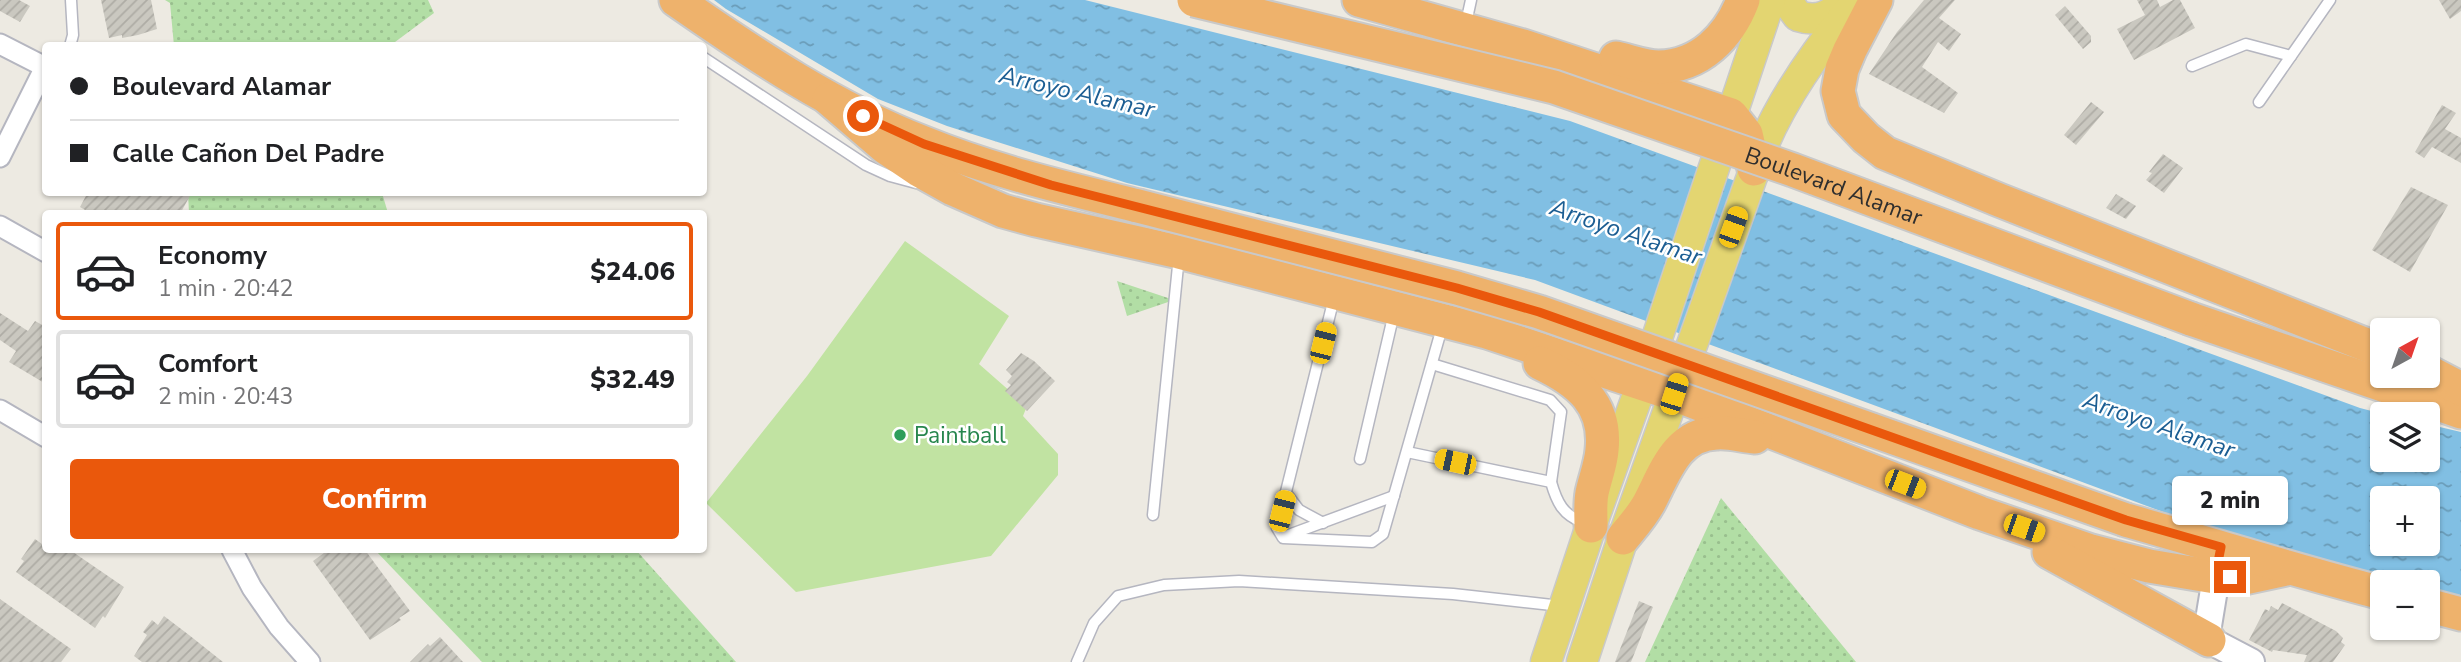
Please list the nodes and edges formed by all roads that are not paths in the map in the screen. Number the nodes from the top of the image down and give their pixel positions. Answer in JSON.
{"nodes":[{"id":1,"x":71,"y":0,"type":"edge"},
{"id":2,"x":676,"y":0,"type":"edge"},
{"id":3,"x":1194,"y":0,"type":"edge"},
{"id":4,"x":1359,"y":0,"type":"edge"},
{"id":5,"x":1743,"y":0,"type":"edge"},
{"id":6,"x":1770,"y":0,"type":"edge"},
{"id":7,"x":1786,"y":0,"type":"edge"},
{"id":8,"x":1847,"y":0,"type":"edge"},
{"id":9,"x":1858,"y":0,"type":"edge"},
{"id":10,"x":1876,"y":0,"type":"edge"},
{"id":11,"x":2330,"y":0,"type":"edge"},
{"id":12,"x":1468,"y":15,"type":"edge"},
{"id":13,"x":72,"y":42,"type":"edge"},
{"id":14,"x":0,"y":44,"type":"edge"},
{"id":15,"x":1522,"y":46,"type":"junction"},
{"id":16,"x":2291,"y":56,"type":"junction"},
{"id":17,"x":707,"y":60,"type":"edge"},
{"id":18,"x":42,"y":65,"type":"edge"},
{"id":19,"x":2192,"y":66,"type":"dead end"},
{"id":20,"x":42,"y":73,"type":"edge"},
{"id":21,"x":829,"y":99,"type":"junction"},
{"id":22,"x":2259,"y":102,"type":"dead end"},
{"id":23,"x":1729,"y":121,"type":"junction"},
{"id":24,"x":1759,"y":155,"type":"junction"},
{"id":25,"x":0,"y":157,"type":"edge"},
{"id":26,"x":953,"y":189,"type":"junction"},
{"id":27,"x":0,"y":226,"type":"edge"},
{"id":28,"x":42,"y":250,"type":"edge"},
{"id":29,"x":1179,"y":252,"type":"junction"},
{"id":30,"x":1336,"y":292,"type":"junction"},
{"id":31,"x":1395,"y":308,"type":"junction"},
{"id":32,"x":1444,"y":320,"type":"junction"},
{"id":33,"x":1488,"y":331,"type":"junction"},
{"id":34,"x":2370,"y":346,"type":"edge"},
{"id":35,"x":1432,"y":364,"type":"junction"},
{"id":36,"x":2440,"y":378,"type":"edge"},
{"id":37,"x":1642,"y":383,"type":"junction"},
{"id":38,"x":2461,"y":389,"type":"edge"},
{"id":39,"x":1674,"y":394,"type":"junction"},
{"id":40,"x":0,"y":410,"type":"edge"},
{"id":41,"x":2461,"y":412,"type":"edge"},
{"id":42,"x":42,"y":435,"type":"edge"},
{"id":43,"x":1780,"y":435,"type":"junction"},
{"id":44,"x":1407,"y":452,"type":"junction"},
{"id":45,"x":1360,"y":459,"type":"dead end"},
{"id":46,"x":1550,"y":482,"type":"junction"},
{"id":47,"x":1286,"y":493,"type":"junction"},
{"id":48,"x":1394,"y":496,"type":"junction"},
{"id":49,"x":1980,"y":513,"type":"junction"},
{"id":50,"x":1153,"y":515,"type":"dead end"},
{"id":51,"x":1323,"y":523,"type":"junction"},
{"id":52,"x":1591,"y":526,"type":"junction"},
{"id":53,"x":1283,"y":538,"type":"junction"},
{"id":54,"x":1623,"y":538,"type":"junction"},
{"id":55,"x":234,"y":553,"type":"edge"},
{"id":56,"x":2218,"y":562,"type":"junction"},
{"id":57,"x":2370,"y":590,"type":"edge"},
{"id":58,"x":1564,"y":606,"type":"junction"},
{"id":59,"x":2440,"y":608,"type":"edge"},
{"id":60,"x":2461,"y":614,"type":"edge"},
{"id":61,"x":2209,"y":640,"type":"junction"},
{"id":62,"x":310,"y":662,"type":"edge"},
{"id":63,"x":1077,"y":662,"type":"edge"},
{"id":64,"x":1546,"y":662,"type":"edge"},
{"id":65,"x":1582,"y":662,"type":"edge"},
{"id":66,"x":2251,"y":662,"type":"edge"}],
"edges":[{"from":1,"to":13,"type":"lane"},
{"from":2,"to":21,"type":"highway"},
{"from":3,"to":41,"type":"highway","name":"Boulevard Alamar","bridge":true},
{"from":4,"to":12,"type":"highway"},
{"from":5,"to":15,"type":"highway"},
{"from":6,"to":23,"type":"main road"},
{"from":7,"to":8,"type":"main road"},
{"from":9,"to":24,"type":"main road"},
{"from":10,"to":34,"type":"highway"},
{"from":11,"to":16,"type":"lane"},
{"from":12,"to":15,"type":"highway"},
{"from":14,"to":18,"type":"street"},
{"from":15,"to":23,"type":"highway"},
{"from":16,"to":19,"type":"lane"},
{"from":16,"to":22,"type":"lane"},
{"from":17,"to":26,"type":"lane"},
{"from":20,"to":25,"type":"street"},
{"from":21,"to":26,"type":"highway"},
{"from":21,"to":56,"type":"highway","bridge":true},
{"from":23,"to":24,"type":"highway"},
{"from":23,"to":37,"type":"main road"},
{"from":24,"to":39,"type":"main road"},
{"from":26,"to":29,"type":"highway"},
{"from":27,"to":28,"type":"street"},
{"from":29,"to":30,"type":"highway"},
{"from":29,"to":50,"type":"lane"},
{"from":30,"to":31,"type":"highway"},
{"from":30,"to":47,"type":"lane"},
{"from":31,"to":32,"type":"highway"},
{"from":31,"to":45,"type":"lane"},
{"from":32,"to":33,"type":"highway"},
{"from":32,"to":35,"type":"lane"},
{"from":33,"to":37,"type":"highway"},
{"from":33,"to":52,"type":"highway"},
{"from":35,"to":44,"type":"lane"},
{"from":35,"to":46,"type":"lane"},
{"from":36,"to":38,"type":"highway"},
{"from":37,"to":39,"type":"highway"},
{"from":37,"to":52,"type":"main road"},
{"from":39,"to":43,"type":"highway"},
{"from":39,"to":54,"type":"main road"},
{"from":40,"to":42,"type":"street"},
{"from":43,"to":49,"type":"highway"},
{"from":43,"to":54,"type":"highway"},
{"from":44,"to":46,"type":"lane"},
{"from":44,"to":48,"type":"lane"},
{"from":46,"to":52,"type":"lane"},
{"from":47,"to":51,"type":"lane"},
{"from":47,"to":53,"type":"lane"},
{"from":48,"to":51,"type":"lane"},
{"from":48,"to":53,"type":"lane"},
{"from":49,"to":56,"type":"highway"},
{"from":49,"to":61,"type":"highway"},
{"from":51,"to":53,"type":"lane"},
{"from":52,"to":58,"type":"main road"},
{"from":54,"to":65,"type":"main road"},
{"from":55,"to":62,"type":"street"},
{"from":56,"to":57,"type":"highway"},
{"from":56,"to":61,"type":"main road"},
{"from":58,"to":63,"type":"lane"},
{"from":58,"to":64,"type":"main road"},
{"from":59,"to":60,"type":"highway"},
{"from":61,"to":66,"type":"main road"}]}
